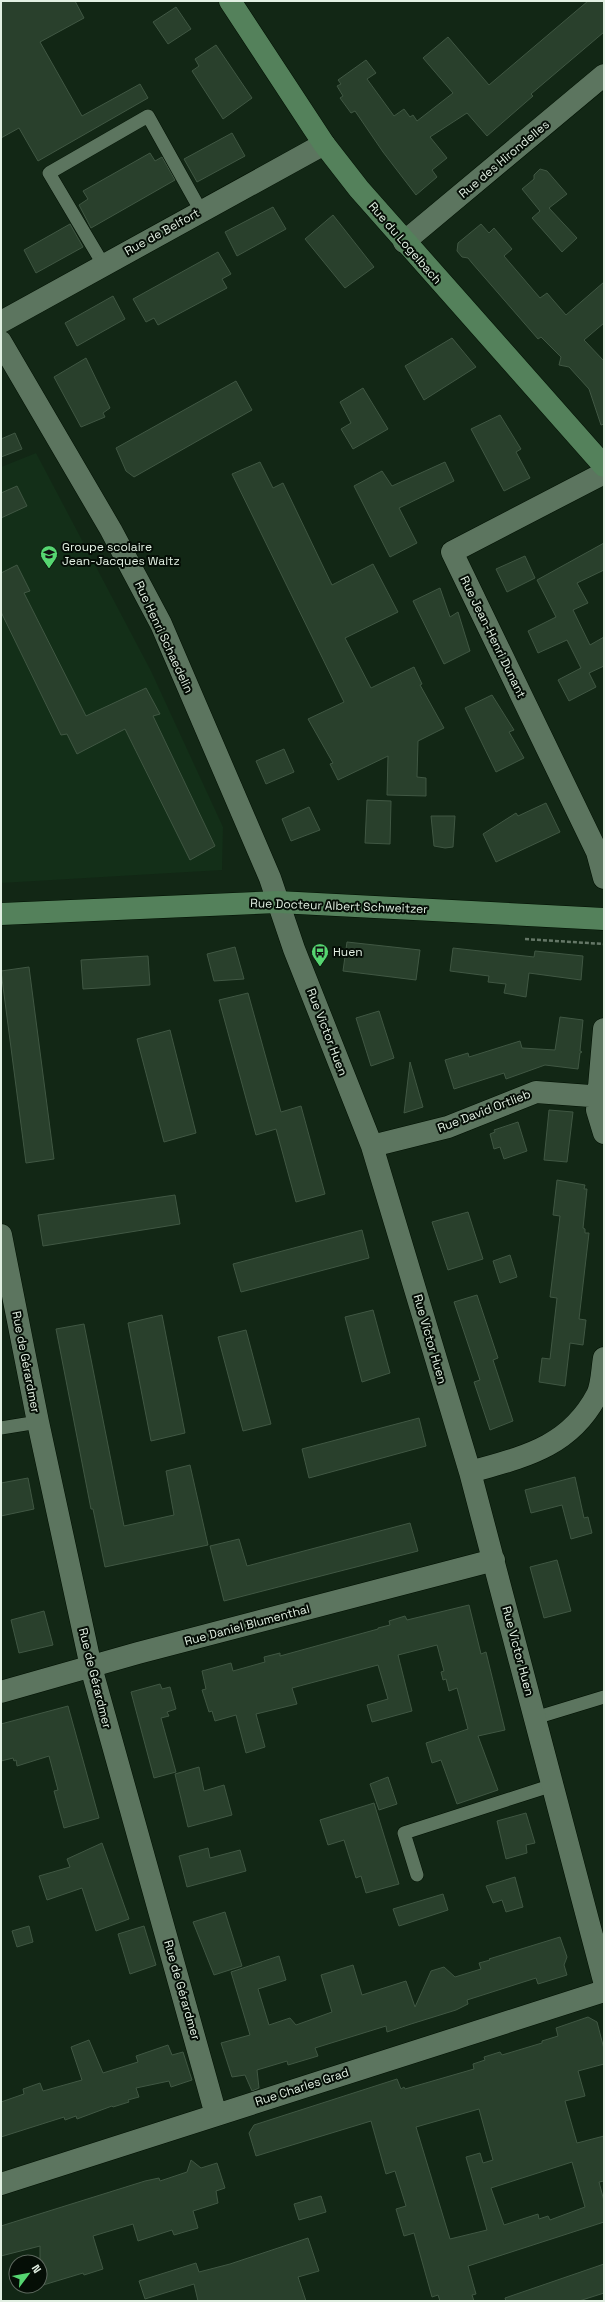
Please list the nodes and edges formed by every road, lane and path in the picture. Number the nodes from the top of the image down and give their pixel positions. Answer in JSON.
{"nodes":[{"id":1,"x":230,"y":1,"type":"edge"},
{"id":2,"x":604,"y":75,"type":"edge"},
{"id":3,"x":324,"y":144,"type":"junction"},
{"id":4,"x":200,"y":211,"type":"junction"},
{"id":5,"x":404,"y":242,"type":"junction"},
{"id":6,"x":103,"y":264,"type":"junction"},
{"id":7,"x":1,"y":322,"type":"edge"},
{"id":8,"x":1,"y":342,"type":"edge"},
{"id":9,"x":604,"y":466,"type":"edge"},
{"id":10,"x":604,"y":473,"type":"edge"},
{"id":11,"x":604,"y":878,"type":"edge"},
{"id":12,"x":278,"y":902,"type":"junction"},
{"id":13,"x":1,"y":914,"type":"edge"},
{"id":14,"x":604,"y":919,"type":"edge"},
{"id":15,"x":604,"y":1029,"type":"edge"},
{"id":16,"x":601,"y":1097,"type":"edge"},
{"id":17,"x":604,"y":1133,"type":"edge"},
{"id":18,"x":372,"y":1146,"type":"junction"},
{"id":19,"x":1,"y":1235,"type":"edge"},
{"id":20,"x":604,"y":1358,"type":"edge"},
{"id":21,"x":38,"y":1422,"type":"junction"},
{"id":22,"x":1,"y":1428,"type":"edge"},
{"id":23,"x":470,"y":1472,"type":"junction"},
{"id":24,"x":494,"y":1560,"type":"junction"},
{"id":25,"x":91,"y":1667,"type":"junction"},
{"id":26,"x":1,"y":1692,"type":"edge"},
{"id":27,"x":604,"y":1697,"type":"edge"},
{"id":28,"x":536,"y":1718,"type":"junction"},
{"id":29,"x":553,"y":1786,"type":"junction"},
{"id":30,"x":417,"y":1875,"type":"dead end"},
{"id":31,"x":604,"y":1981,"type":"edge"},
{"id":32,"x":604,"y":1991,"type":"edge"},
{"id":33,"x":216,"y":2115,"type":"junction"},
{"id":34,"x":1,"y":2184,"type":"edge"}],
"edges":[{"from":1,"to":3,"type":"street","name":"Rue du Logelbach"},
{"from":2,"to":5,"type":"street","name":"Rue des Hirondelles"},
{"from":3,"to":4,"type":"street","name":"Rue de Belfort"},
{"from":3,"to":5,"type":"street","name":"Rue du Logelbach"},
{"from":4,"to":6,"type":"street","name":"Rue de Belfort"},
{"from":4,"to":6,"type":"lane"},
{"from":5,"to":9,"type":"street","name":"Rue du Logelbach"},
{"from":6,"to":7,"type":"street","name":"Rue de Belfort"},
{"from":8,"to":12,"type":"street","name":"Rue Henri Schaedelin"},
{"from":10,"to":11,"type":"street","name":"Rue Jean-Henri Dunant"},
{"from":12,"to":13,"type":"street","name":"Rue Docteur Albert Schweitzer"},
{"from":12,"to":14,"type":"street","name":"Rue Docteur Albert Schweitzer"},
{"from":12,"to":18,"type":"street","name":"Rue Victor Huen"},
{"from":15,"to":16,"type":"street"},
{"from":16,"to":17,"type":"street"},
{"from":16,"to":18,"type":"street","name":"Rue David Ortlieb"},
{"from":18,"to":23,"type":"street","name":"Rue Victor Huen"},
{"from":19,"to":21,"type":"street","name":"Rue de Gérardmer"},
{"from":20,"to":23,"type":"street"},
{"from":21,"to":22,"type":"lane"},
{"from":21,"to":25,"type":"street","name":"Rue de Gérardmer"},
{"from":23,"to":24,"type":"street","name":"Rue Victor Huen"},
{"from":24,"to":25,"type":"street","name":"Rue Daniel Blumenthal"},
{"from":24,"to":28,"type":"street","name":"Rue Victor Huen"},
{"from":25,"to":26,"type":"street","name":"Rue Daniel Blumenthal"},
{"from":25,"to":33,"type":"street","name":"Rue de Gérardmer"},
{"from":27,"to":28,"type":"lane"},
{"from":28,"to":29,"type":"street","name":"Rue Victor Huen"},
{"from":29,"to":30,"type":"lane"},
{"from":29,"to":31,"type":"street","name":"Rue Victor Huen"},
{"from":32,"to":33,"type":"street","name":"Rue Charles Grad"},
{"from":33,"to":34,"type":"street","name":"Rue Charles Grad"}]}
